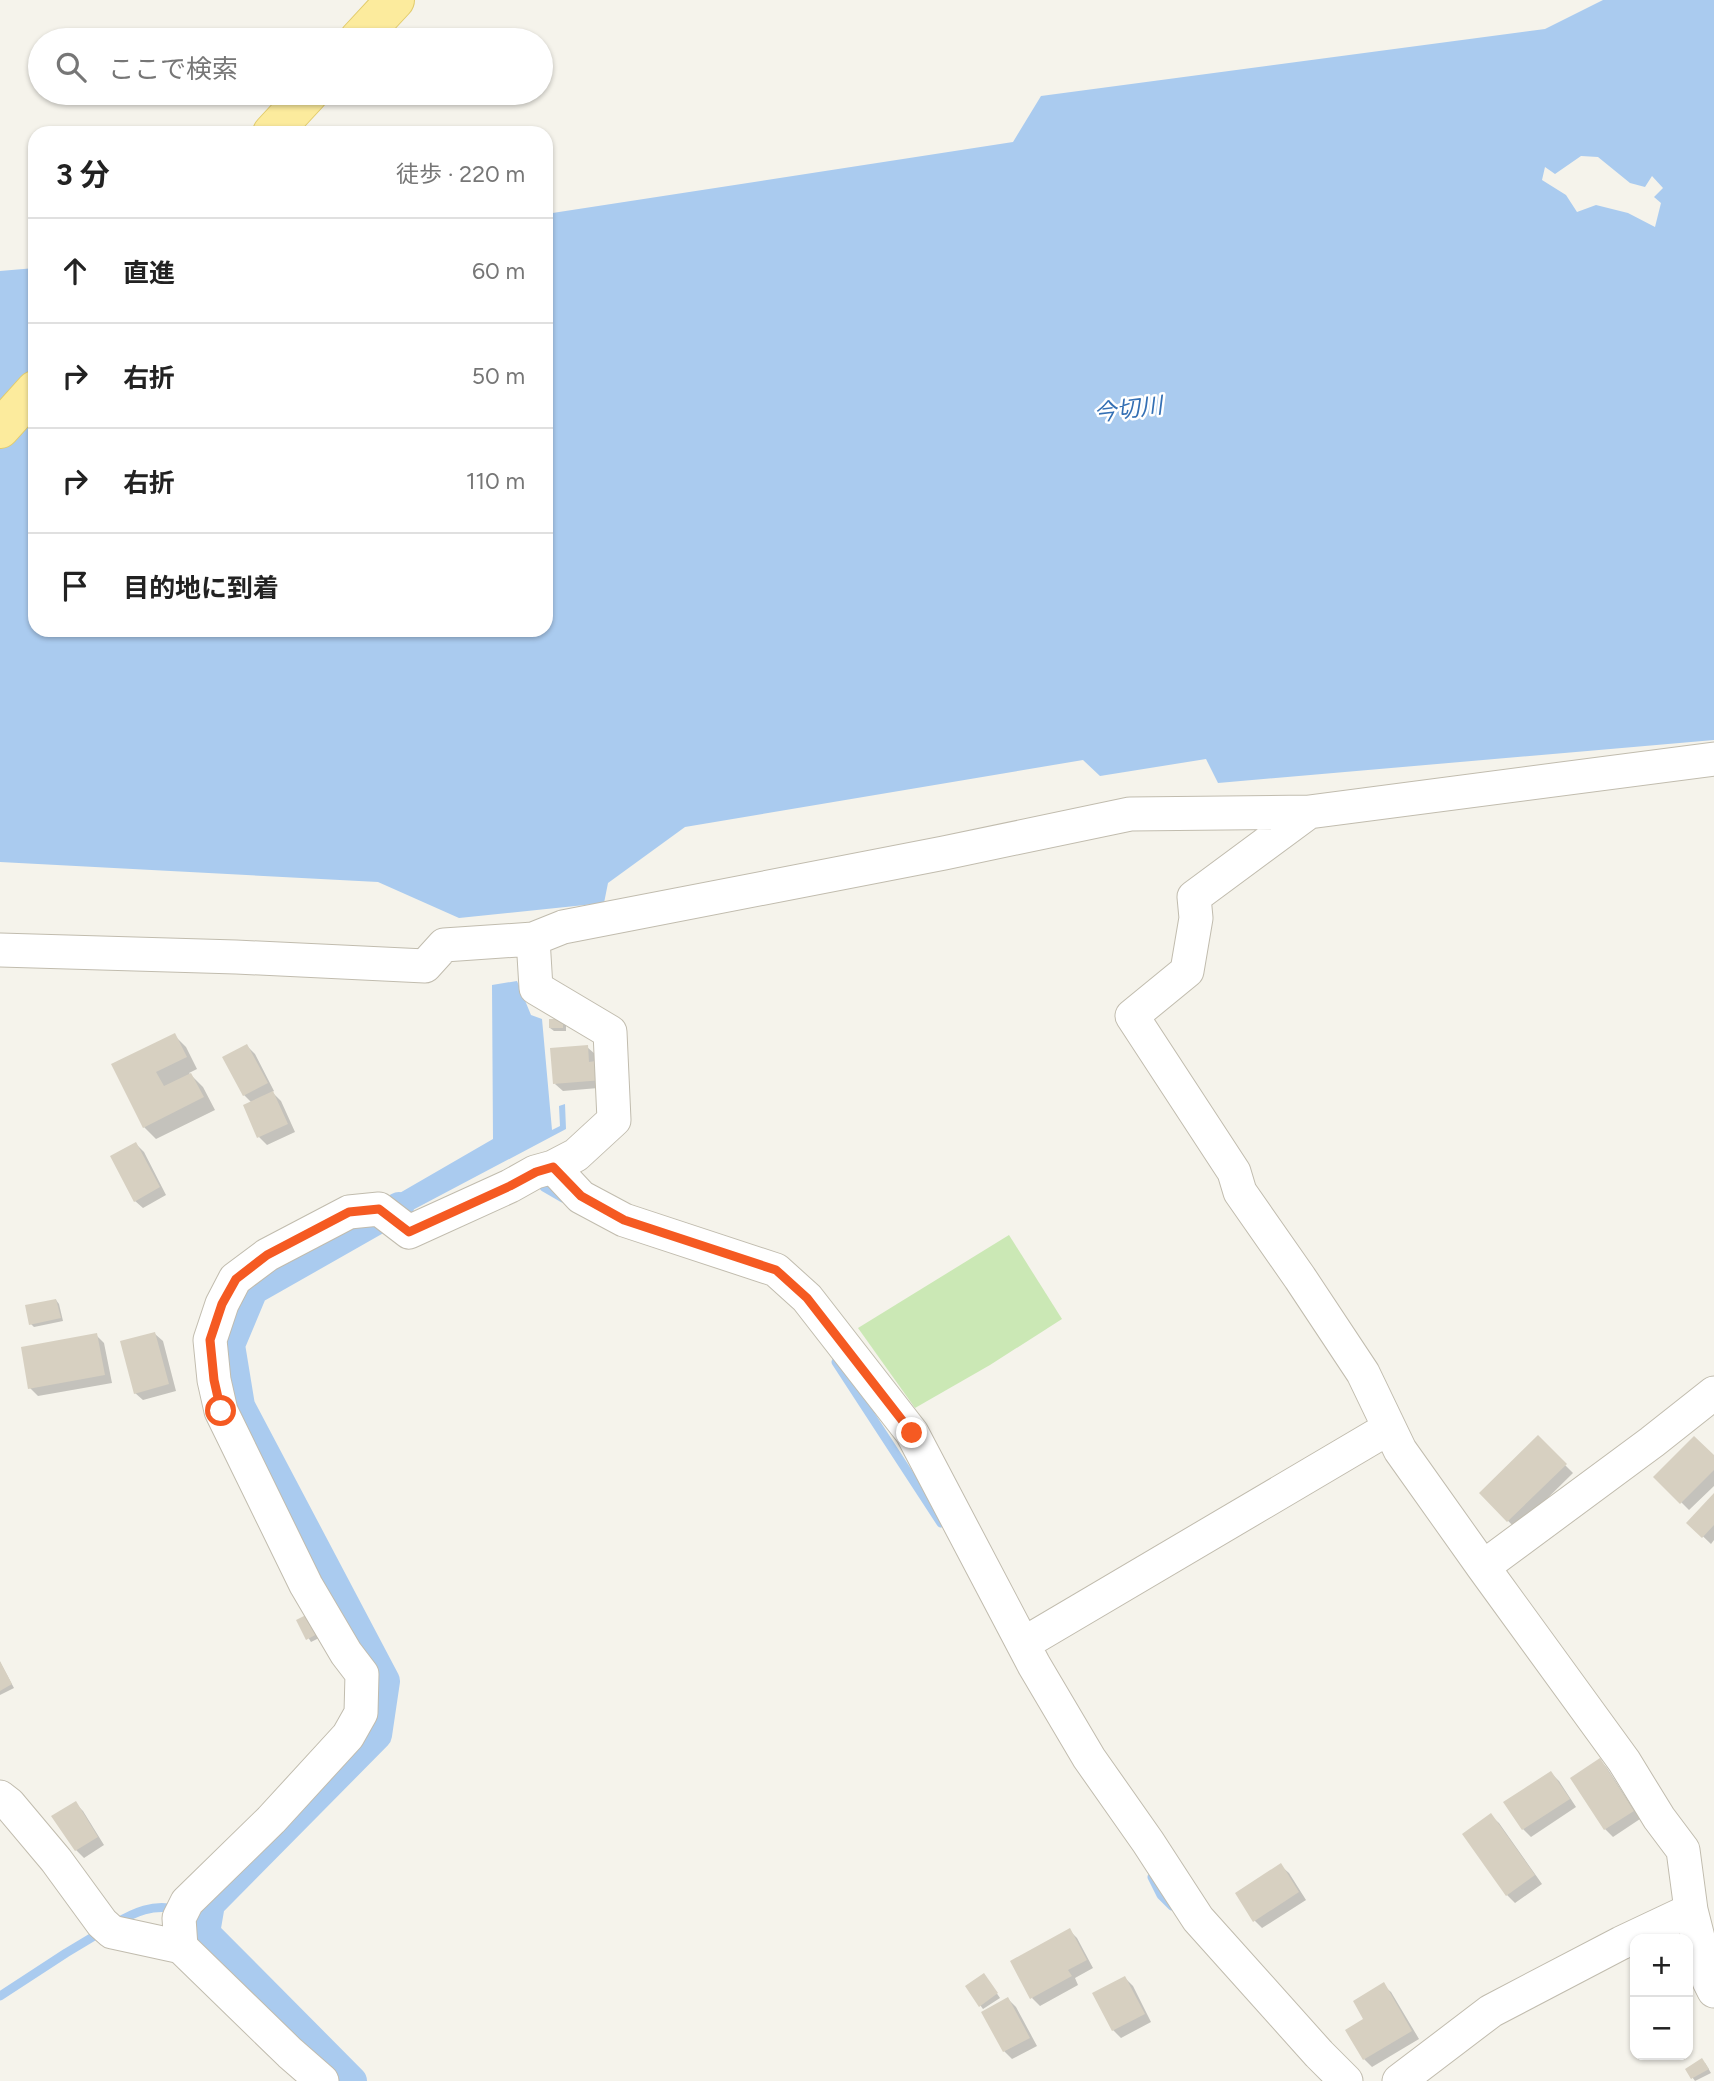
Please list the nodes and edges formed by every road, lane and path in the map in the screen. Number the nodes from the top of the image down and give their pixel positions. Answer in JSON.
{"nodes":[{"id":1,"x":395,"y":0,"type":"edge"},
{"id":2,"x":369,"y":28,"type":"edge"},
{"id":3,"x":298,"y":105,"type":"edge"},
{"id":4,"x":278,"y":126,"type":"edge"},
{"id":5,"x":28,"y":398,"type":"edge"},
{"id":6,"x":0,"y":429,"type":"edge"},
{"id":7,"x":1714,"y":758,"type":"edge"},
{"id":8,"x":1309,"y":812,"type":"junction"},
{"id":9,"x":533,"y":939,"type":"junction"},
{"id":10,"x":0,"y":950,"type":"edge"},
{"id":11,"x":553,"y":1167,"type":"junction"},
{"id":12,"x":1714,"y":1394,"type":"edge"},
{"id":13,"x":1389,"y":1428,"type":"junction"},
{"id":14,"x":1483,"y":1567,"type":"junction"},
{"id":15,"x":1023,"y":1644,"type":"junction"},
{"id":16,"x":0,"y":1797,"type":"edge"},
{"id":17,"x":1691,"y":1910,"type":"junction"},
{"id":18,"x":182,"y":1923,"type":"junction"},
{"id":19,"x":1714,"y":1991,"type":"edge"},
{"id":20,"x":322,"y":2081,"type":"edge"},
{"id":21,"x":1346,"y":2081,"type":"edge"},
{"id":22,"x":1399,"y":2081,"type":"edge"}],
"edges":[{"from":1,"to":2,"type":"main road"},
{"from":3,"to":4,"type":"main road"},
{"from":5,"to":6,"type":"main road"},
{"from":7,"to":8,"type":"street"},
{"from":8,"to":9,"type":"street"},
{"from":8,"to":13,"type":"street"},
{"from":9,"to":10,"type":"street"},
{"from":9,"to":11,"type":"street"},
{"from":11,"to":15,"type":"street"},
{"from":11,"to":18,"type":"street"},
{"from":12,"to":14,"type":"street"},
{"from":13,"to":14,"type":"street"},
{"from":13,"to":15,"type":"street"},
{"from":14,"to":17,"type":"street"},
{"from":15,"to":21,"type":"street"},
{"from":16,"to":18,"type":"street"},
{"from":17,"to":19,"type":"street"},
{"from":17,"to":22,"type":"street"},
{"from":18,"to":20,"type":"street"}]}
